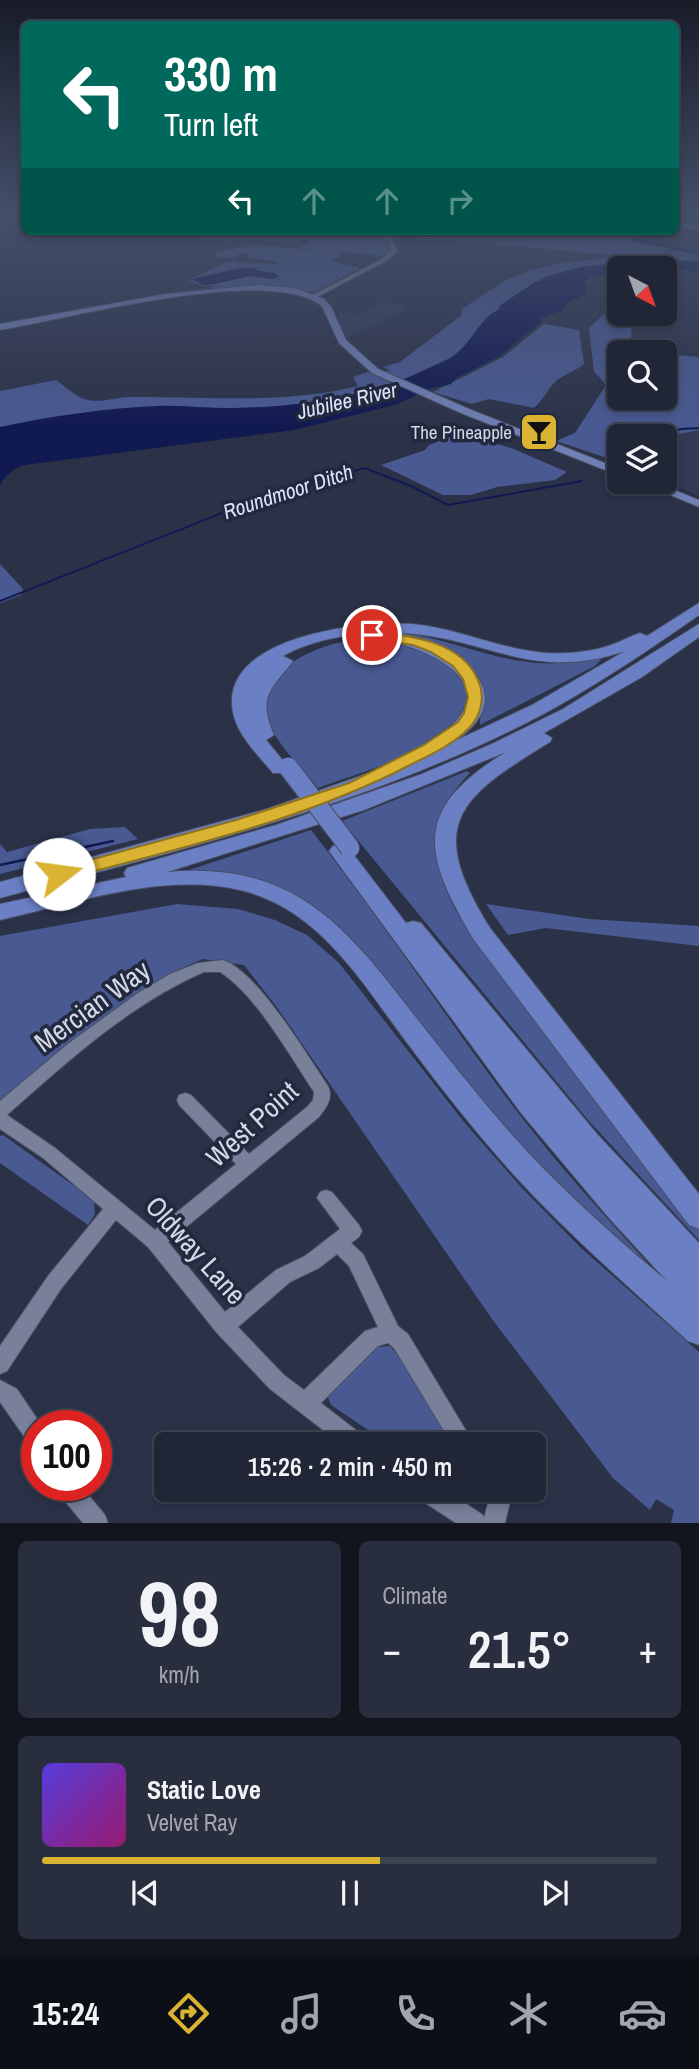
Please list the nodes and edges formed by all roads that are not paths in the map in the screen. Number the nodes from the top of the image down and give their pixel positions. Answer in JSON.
{"nodes":[{"id":1,"x":334,"y":286,"type":"edge"},
{"id":2,"x":313,"y":297,"type":"junction"},
{"id":3,"x":0,"y":327,"type":"edge"},
{"id":4,"x":607,"y":467,"type":"edge"},
{"id":5,"x":674,"y":494,"type":"edge"},
{"id":6,"x":699,"y":504,"type":"edge"},
{"id":7,"x":699,"y":606,"type":"edge"},
{"id":8,"x":699,"y":629,"type":"edge"},
{"id":9,"x":623,"y":680,"type":"junction"},
{"id":10,"x":284,"y":768,"type":"junction"},
{"id":11,"x":355,"y":787,"type":"junction"},
{"id":12,"x":345,"y":850,"type":"junction"},
{"id":13,"x":0,"y":890,"type":"edge"},
{"id":14,"x":0,"y":911,"type":"edge"},
{"id":15,"x":224,"y":966,"type":"joint"},
{"id":16,"x":185,"y":1100,"type":"dead end"},
{"id":17,"x":0,"y":1111,"type":"edge"},
{"id":18,"x":0,"y":1120,"type":"edge"},
{"id":19,"x":249,"y":1165,"type":"junction"},
{"id":20,"x":326,"y":1198,"type":"dead end"},
{"id":21,"x":116,"y":1207,"type":"junction"},
{"id":22,"x":699,"y":1216,"type":"edge"},
{"id":23,"x":155,"y":1241,"type":"junction"},
{"id":24,"x":344,"y":1249,"type":"dead end"},
{"id":25,"x":699,"y":1263,"type":"edge"},
{"id":26,"x":699,"y":1295,"type":"edge"},
{"id":27,"x":224,"y":1326,"type":"junction"},
{"id":28,"x":699,"y":1330,"type":"edge"},
{"id":29,"x":391,"y":1333,"type":"junction"},
{"id":30,"x":0,"y":1364,"type":"edge"},
{"id":31,"x":0,"y":1390,"type":"edge"},
{"id":32,"x":305,"y":1404,"type":"junction"},
{"id":33,"x":21,"y":1413,"type":"edge"},
{"id":34,"x":342,"y":1432,"type":"edge"},
{"id":35,"x":457,"y":1432,"type":"edge"},
{"id":36,"x":79,"y":1501,"type":"edge"},
{"id":37,"x":444,"y":1502,"type":"edge"},
{"id":38,"x":499,"y":1502,"type":"edge"},
{"id":39,"x":97,"y":1523,"type":"edge"},
{"id":40,"x":475,"y":1523,"type":"edge"},
{"id":41,"x":494,"y":1523,"type":"edge"}],
"edges":[{"from":1,"to":2,"type":"street"},
{"from":2,"to":3,"type":"main road"},
{"from":2,"to":4,"type":"main road"},
{"from":5,"to":6,"type":"main road"},
{"from":7,"to":10,"type":"highway"},
{"from":7,"to":11,"type":"highway"},
{"from":8,"to":9,"type":"highway"},
{"from":9,"to":14,"type":"highway"},
{"from":9,"to":22,"type":"highway"},
{"from":10,"to":11,"type":"highway"},
{"from":10,"to":12,"type":"highway"},
{"from":11,"to":13,"type":"highway"},
{"from":12,"to":25,"type":"highway"},
{"from":12,"to":26,"type":"highway"},
{"from":14,"to":28,"type":"highway"},
{"from":15,"to":17,"type":"street","name":"Mercian Way"},
{"from":15,"to":19,"type":"street","name":"West Point"},
{"from":16,"to":19,"type":"street"},
{"from":18,"to":21,"type":"street","name":"Oldway Lane"},
{"from":19,"to":23,"type":"street","name":"West Point"},
{"from":20,"to":27,"type":"street"},
{"from":21,"to":23,"type":"street","name":"Oldway Lane"},
{"from":21,"to":30,"type":"street"},
{"from":23,"to":27,"type":"street","name":"Oldway Lane"},
{"from":24,"to":29,"type":"street"},
{"from":27,"to":32,"type":"street","name":"Oldway Lane"},
{"from":29,"to":32,"type":"street"},
{"from":29,"to":35,"type":"street"},
{"from":31,"to":33,"type":"street"},
{"from":32,"to":34,"type":"street","name":"Oldway Lane"},
{"from":36,"to":39,"type":"street"},
{"from":37,"to":40,"type":"street"},
{"from":38,"to":41,"type":"street"}]}
